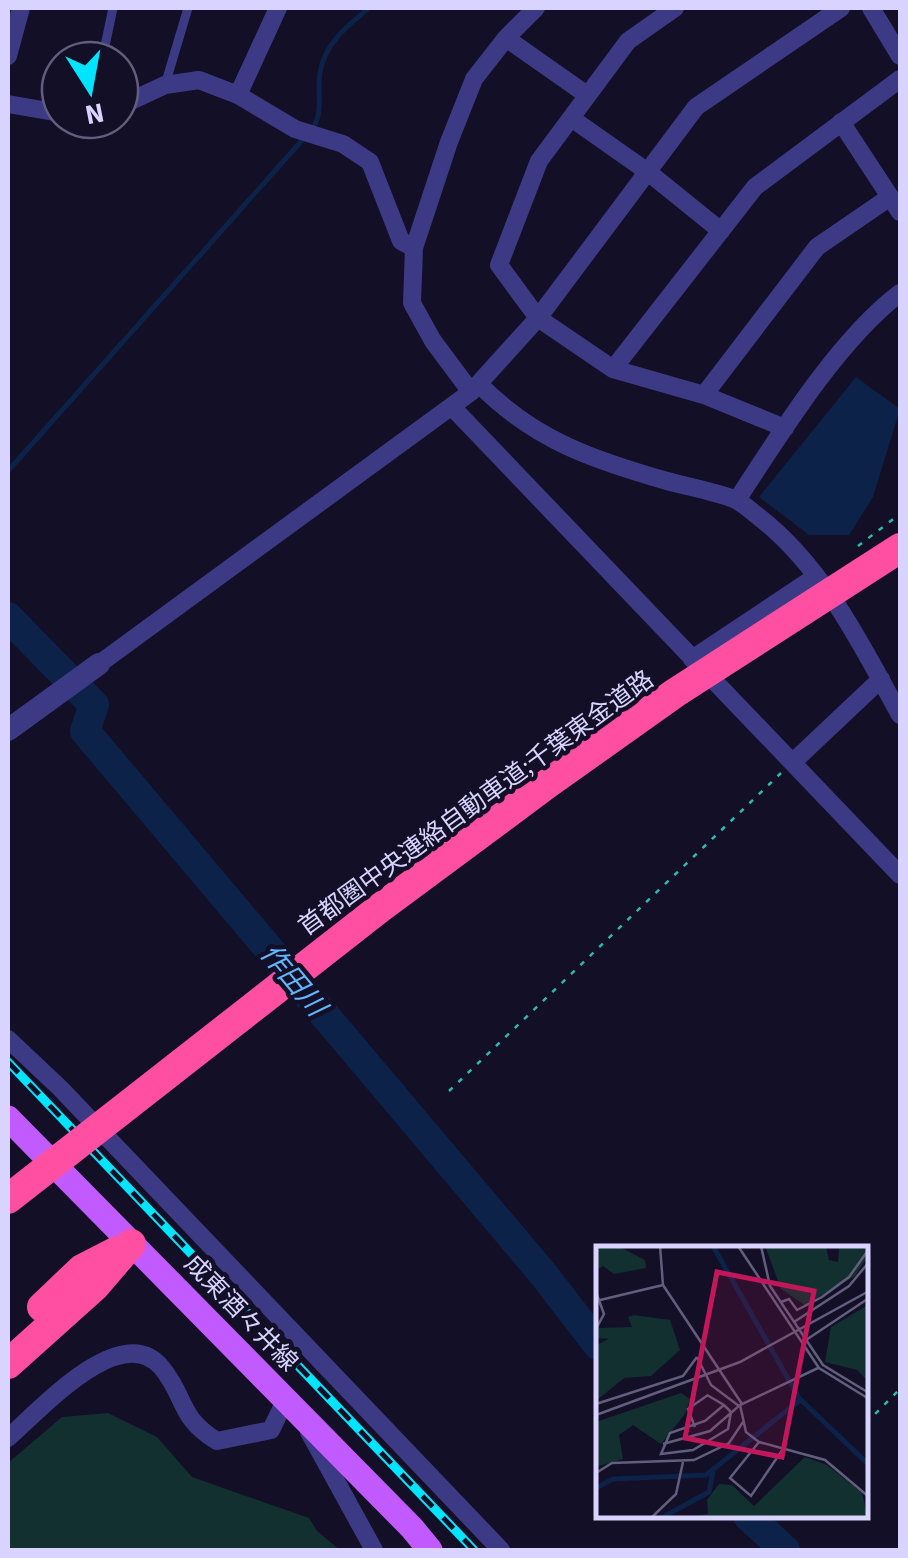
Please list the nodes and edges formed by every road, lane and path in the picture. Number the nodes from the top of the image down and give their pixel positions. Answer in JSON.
{"nodes":[{"id":1,"x":21,"y":8,"type":"edge"},
{"id":2,"x":112,"y":8,"type":"edge"},
{"id":3,"x":188,"y":8,"type":"edge"},
{"id":4,"x":278,"y":8,"type":"edge"},
{"id":5,"x":536,"y":8,"type":"edge"},
{"id":6,"x":674,"y":8,"type":"edge"},
{"id":7,"x":841,"y":8,"type":"edge"},
{"id":8,"x":871,"y":8,"type":"edge"},
{"id":9,"x":819,"y":14,"type":"edge"},
{"id":10,"x":506,"y":38,"type":"junction"},
{"id":11,"x":106,"y":40,"type":"edge"},
{"id":12,"x":8,"y":56,"type":"edge"},
{"id":13,"x":900,"y":56,"type":"edge"},
{"id":14,"x":900,"y":79,"type":"edge"},
{"id":15,"x":165,"y":85,"type":"junction"},
{"id":16,"x":238,"y":96,"type":"junction"},
{"id":17,"x":587,"y":96,"type":"junction"},
{"id":18,"x":140,"y":97,"type":"edge"},
{"id":19,"x":8,"y":104,"type":"edge"},
{"id":20,"x":40,"y":109,"type":"edge"},
{"id":21,"x":570,"y":118,"type":"junction"},
{"id":22,"x":841,"y":122,"type":"junction"},
{"id":23,"x":648,"y":172,"type":"junction"},
{"id":24,"x":895,"y":204,"type":"edge"},
{"id":25,"x":721,"y":231,"type":"junction"},
{"id":26,"x":414,"y":248,"type":"junction"},
{"id":27,"x":900,"y":294,"type":"edge"},
{"id":28,"x":538,"y":318,"type":"junction"},
{"id":29,"x":613,"y":369,"type":"junction"},
{"id":30,"x":475,"y":388,"type":"junction"},
{"id":31,"x":704,"y":395,"type":"junction"},
{"id":32,"x":452,"y":407,"type":"junction"},
{"id":33,"x":785,"y":428,"type":"junction"},
{"id":34,"x":737,"y":500,"type":"junction"},
{"id":35,"x":900,"y":548,"type":"edge"},
{"id":36,"x":816,"y":577,"type":"junction"},
{"id":37,"x":692,"y":659,"type":"junction"},
{"id":38,"x":99,"y":664,"type":"joint"},
{"id":39,"x":880,"y":679,"type":"junction"},
{"id":40,"x":900,"y":715,"type":"edge"},
{"id":41,"x":8,"y":730,"type":"edge"},
{"id":42,"x":793,"y":762,"type":"junction"},
{"id":43,"x":900,"y":876,"type":"edge"},
{"id":44,"x":8,"y":1039,"type":"edge"},
{"id":45,"x":449,"y":1091,"type":"dead end"},
{"id":46,"x":8,"y":1118,"type":"edge"},
{"id":47,"x":8,"y":1200,"type":"edge"},
{"id":48,"x":131,"y":1244,"type":"junction"},
{"id":49,"x":8,"y":1340,"type":"edge"},
{"id":50,"x":8,"y":1364,"type":"edge"},
{"id":51,"x":900,"y":1389,"type":"edge"},
{"id":52,"x":294,"y":1410,"type":"junction"},
{"id":53,"x":868,"y":1421,"type":"edge"},
{"id":54,"x":8,"y":1438,"type":"edge"},
{"id":55,"x":374,"y":1550,"type":"edge"},
{"id":56,"x":430,"y":1550,"type":"edge"},
{"id":57,"x":500,"y":1550,"type":"edge"}],
"edges":[{"from":1,"to":12,"type":"street"},
{"from":2,"to":11,"type":"lane"},
{"from":3,"to":15,"type":"lane"},
{"from":4,"to":16,"type":"street"},
{"from":5,"to":10,"type":"street"},
{"from":6,"to":17,"type":"street"},
{"from":7,"to":9,"type":"street"},
{"from":8,"to":13,"type":"street"},
{"from":9,"to":23,"type":"street"},
{"from":10,"to":17,"type":"street"},
{"from":10,"to":26,"type":"street"},
{"from":14,"to":22,"type":"street"},
{"from":15,"to":16,"type":"street"},
{"from":15,"to":18,"type":"street"},
{"from":16,"to":26,"type":"street"},
{"from":17,"to":21,"type":"street"},
{"from":19,"to":20,"type":"street"},
{"from":21,"to":23,"type":"street"},
{"from":21,"to":28,"type":"street"},
{"from":22,"to":24,"type":"street"},
{"from":22,"to":25,"type":"street"},
{"from":23,"to":25,"type":"street"},
{"from":23,"to":28,"type":"street"},
{"from":24,"to":31,"type":"street"},
{"from":25,"to":29,"type":"street"},
{"from":26,"to":30,"type":"street"},
{"from":27,"to":33,"type":"street"},
{"from":28,"to":29,"type":"street"},
{"from":28,"to":30,"type":"street"},
{"from":29,"to":31,"type":"street"},
{"from":30,"to":32,"type":"street"},
{"from":30,"to":34,"type":"street"},
{"from":31,"to":33,"type":"street"},
{"from":32,"to":37,"type":"street"},
{"from":32,"to":38,"type":"street"},
{"from":33,"to":34,"type":"street"},
{"from":34,"to":36,"type":"street"},
{"from":35,"to":47,"type":"highway","name":"首都圏中央連絡自動車道;千葉東金道路","bridge":true},
{"from":36,"to":37,"type":"street"},
{"from":36,"to":39,"type":"street"},
{"from":37,"to":42,"type":"street"},
{"from":38,"to":41,"type":"street"},
{"from":39,"to":40,"type":"street"},
{"from":39,"to":42,"type":"street"},
{"from":42,"to":43,"type":"street"},
{"from":42,"to":45,"type":"path"},
{"from":44,"to":57,"type":"street"},
{"from":46,"to":48,"type":"main road","name":"成東酒々井線"},
{"from":48,"to":49,"type":"highway"},
{"from":48,"to":50,"type":"highway"},
{"from":48,"to":52,"type":"main road","name":"成東酒々井線"},
{"from":51,"to":53,"type":"path"},
{"from":52,"to":54,"type":"street"},
{"from":52,"to":55,"type":"street"},
{"from":52,"to":56,"type":"main road","name":"成東酒々井線"}]}
